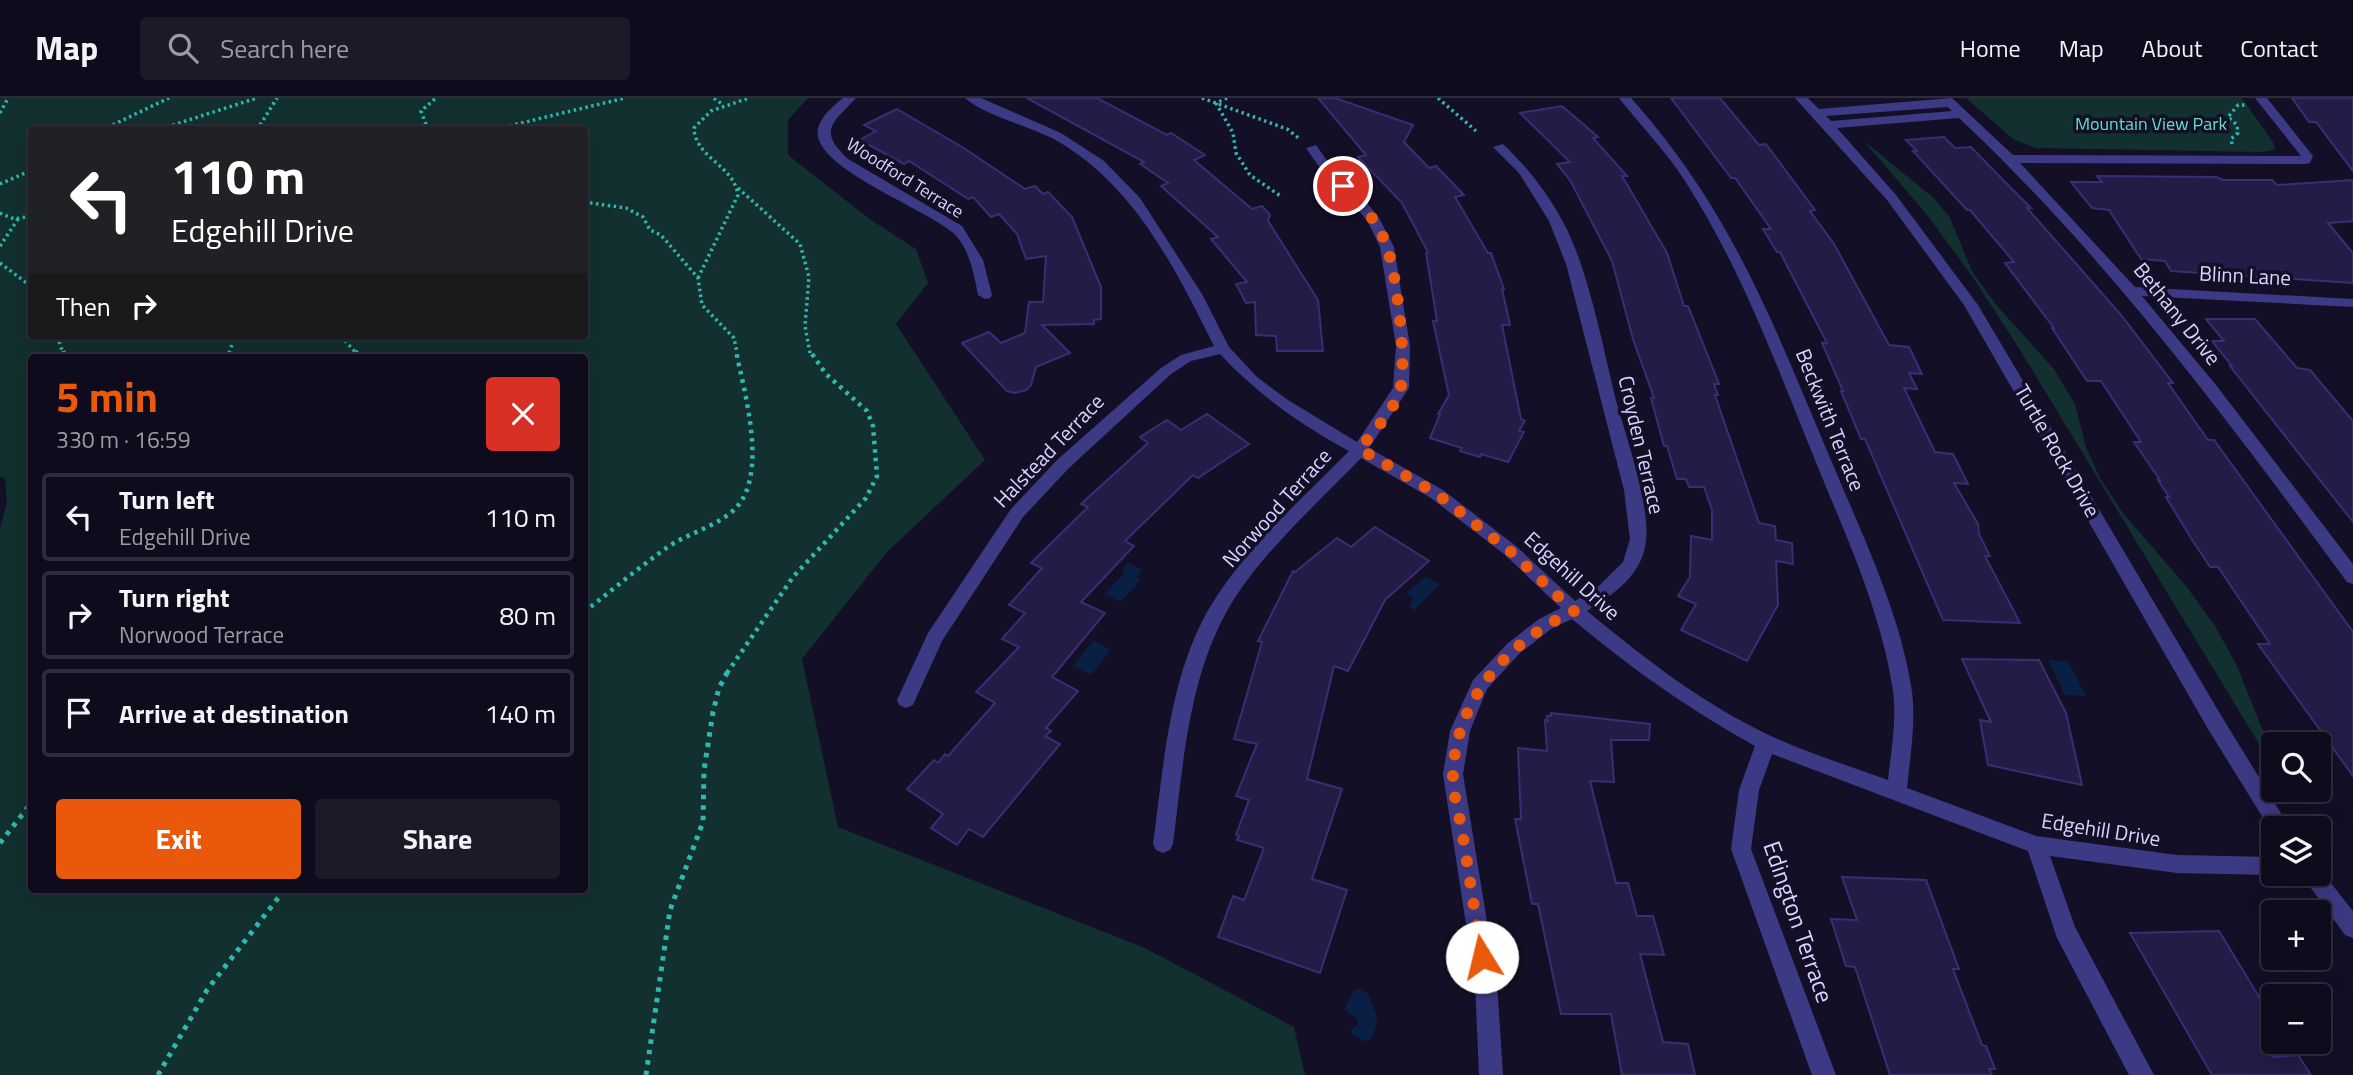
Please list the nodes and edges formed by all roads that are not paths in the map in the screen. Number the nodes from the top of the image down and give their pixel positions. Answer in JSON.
{"nodes":[{"id":1,"x":850,"y":98,"type":"edge"},
{"id":2,"x":971,"y":98,"type":"edge"},
{"id":3,"x":1625,"y":98,"type":"edge"},
{"id":4,"x":1801,"y":98,"type":"edge"},
{"id":5,"x":1948,"y":100,"type":"edge"},
{"id":6,"x":2257,"y":101,"type":"edge"},
{"id":7,"x":1817,"y":113,"type":"junction"},
{"id":8,"x":1963,"y":114,"type":"junction"},
{"id":9,"x":1829,"y":125,"type":"junction"},
{"id":10,"x":1499,"y":147,"type":"dead end"},
{"id":11,"x":1312,"y":148,"type":"road end"},
{"id":12,"x":2010,"y":159,"type":"junction"},
{"id":13,"x":2134,"y":291,"type":"junction"},
{"id":14,"x":985,"y":295,"type":"dead end"},
{"id":15,"x":2353,"y":303,"type":"edge"},
{"id":16,"x":1223,"y":349,"type":"junction"},
{"id":17,"x":1360,"y":449,"type":"junction"},
{"id":18,"x":2353,"y":577,"type":"edge"},
{"id":19,"x":1574,"y":611,"type":"junction"},
{"id":20,"x":905,"y":701,"type":"dead end"},
{"id":21,"x":1766,"y":743,"type":"junction"},
{"id":22,"x":1898,"y":793,"type":"junction"},
{"id":23,"x":2272,"y":816,"type":"edge"},
{"id":24,"x":1163,"y":844,"type":"dead end"},
{"id":25,"x":2036,"y":845,"type":"junction"},
{"id":26,"x":2261,"y":866,"type":"edge"},
{"id":27,"x":2320,"y":886,"type":"edge"},
{"id":28,"x":2353,"y":928,"type":"edge"},
{"id":29,"x":1492,"y":1075,"type":"edge"},
{"id":30,"x":1824,"y":1075,"type":"edge"},
{"id":31,"x":2142,"y":1075,"type":"edge"}],
"edges":[{"from":1,"to":14,"type":"street","name":"Woodford Terrace"},
{"from":2,"to":16,"type":"street","name":"Edgehill Drive"},
{"from":3,"to":22,"type":"street","name":"Beckwith Terrace"},
{"from":4,"to":7,"type":"street","name":"Turtle Rock Drive"},
{"from":5,"to":7,"type":"street"},
{"from":5,"to":8,"type":"street","name":"Bethany Drive"},
{"from":6,"to":12,"type":"street"},
{"from":7,"to":9,"type":"street","name":"Turtle Rock Drive"},
{"from":8,"to":9,"type":"street"},
{"from":8,"to":12,"type":"street","name":"Bethany Drive"},
{"from":9,"to":23,"type":"street","name":"Turtle Rock Drive"},
{"from":10,"to":19,"type":"street","name":"Croyden Terrace"},
{"from":11,"to":17,"type":"street","name":"Norwood Terrace"},
{"from":12,"to":13,"type":"street","name":"Bethany Drive"},
{"from":13,"to":15,"type":"street","name":"Blinn Lane"},
{"from":13,"to":18,"type":"street","name":"Bethany Drive"},
{"from":16,"to":17,"type":"street","name":"Edgehill Drive"},
{"from":16,"to":20,"type":"street","name":"Halstead Terrace"},
{"from":17,"to":19,"type":"street","name":"Edgehill Drive"},
{"from":17,"to":24,"type":"street","name":"Norwood Terrace"},
{"from":19,"to":21,"type":"street","name":"Edgehill Drive"},
{"from":19,"to":29,"type":"street","name":"Croyden Terrace"},
{"from":21,"to":22,"type":"street","name":"Edgehill Drive"},
{"from":21,"to":30,"type":"street","name":"Edington Terrace"},
{"from":22,"to":25,"type":"street","name":"Edgehill Drive"},
{"from":25,"to":26,"type":"street","name":"Edgehill Drive"},
{"from":25,"to":31,"type":"street"},
{"from":27,"to":28,"type":"street"}]}
